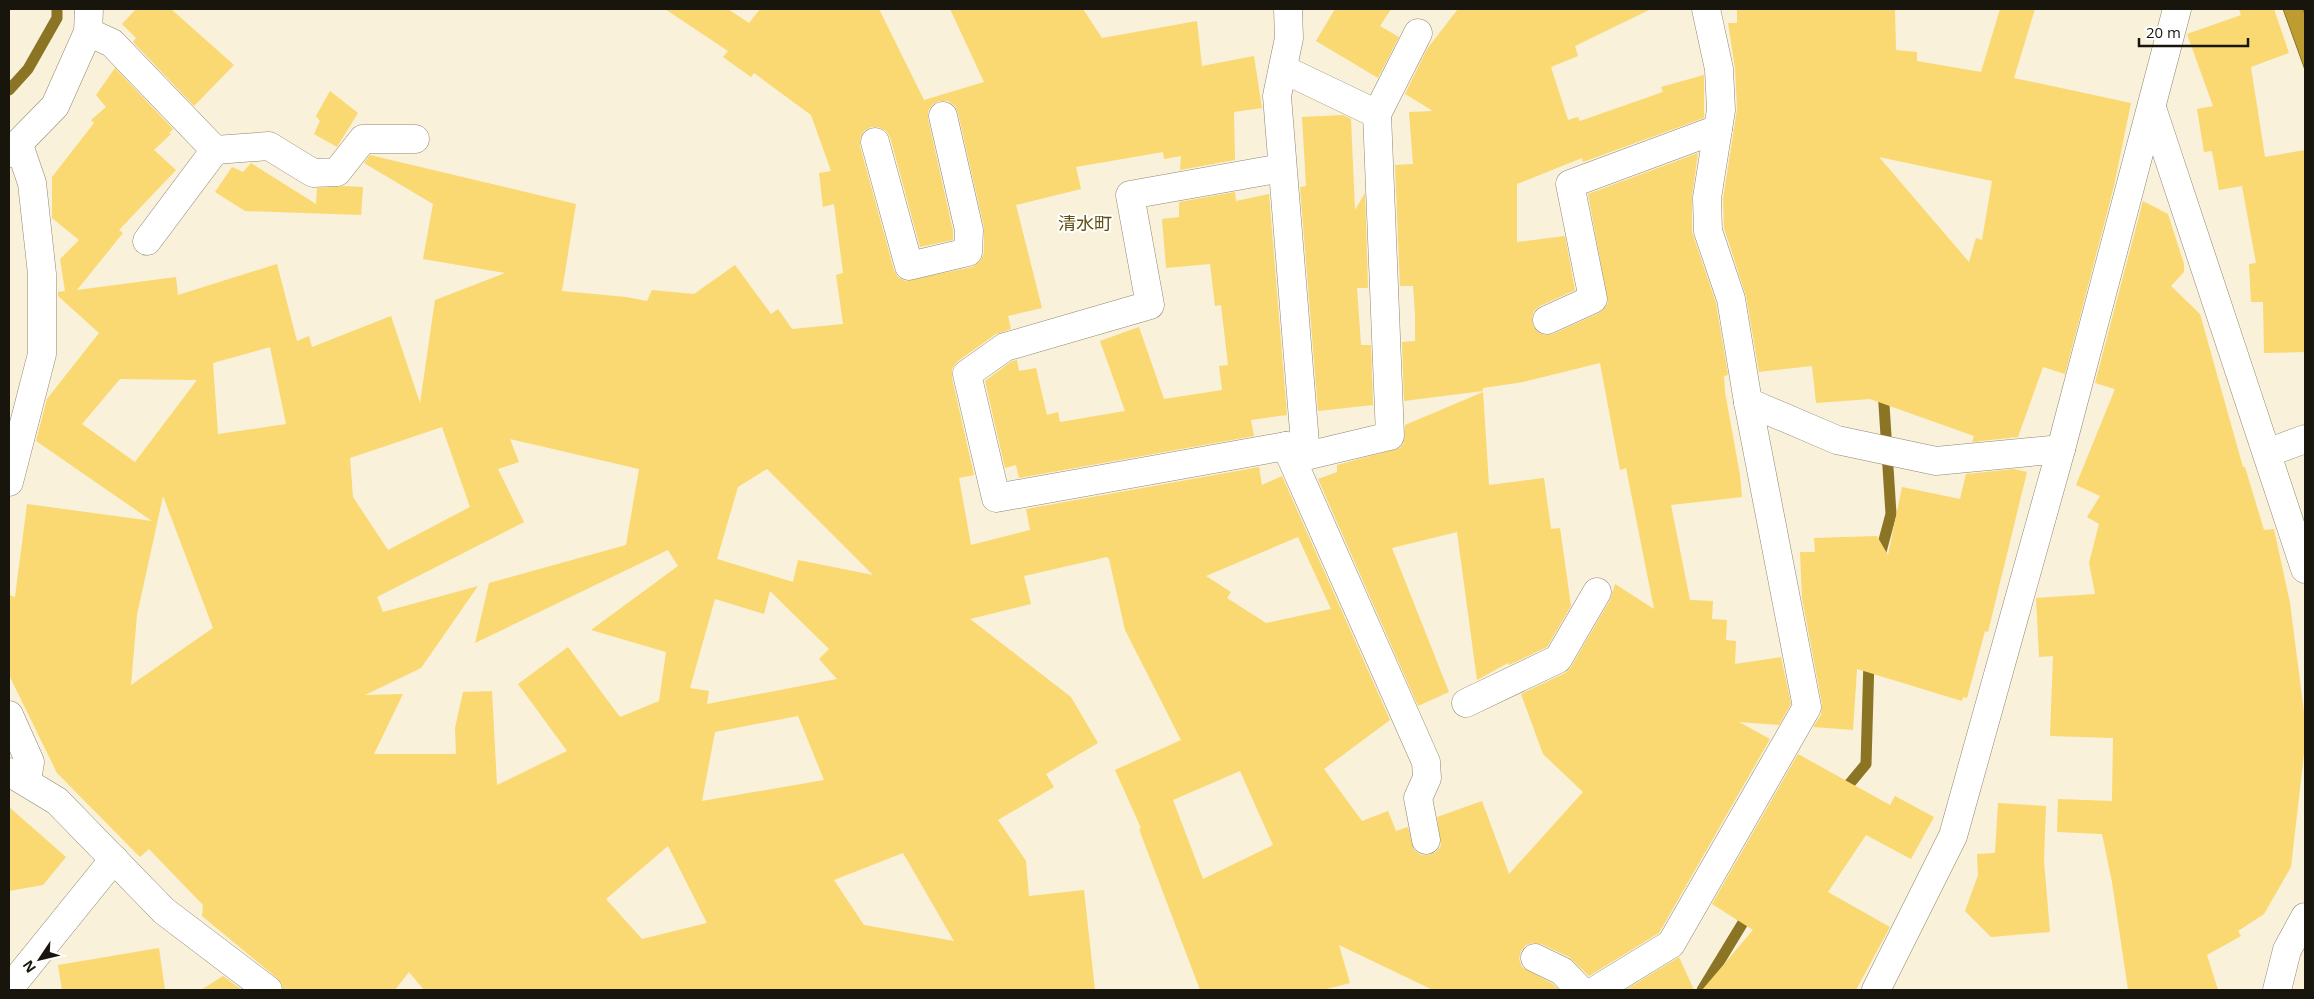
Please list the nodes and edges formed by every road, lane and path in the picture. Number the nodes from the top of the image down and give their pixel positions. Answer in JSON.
{"nodes":[{"id":1,"x":1288,"y":9,"type":"edge"},
{"id":2,"x":1706,"y":9,"type":"edge"},
{"id":3,"x":2177,"y":9,"type":"edge"},
{"id":4,"x":88,"y":20,"type":"edge"},
{"id":5,"x":1418,"y":33,"type":"dead end"},
{"id":6,"x":1283,"y":69,"type":"junction"},
{"id":7,"x":2152,"y":108,"type":"junction"},
{"id":8,"x":1377,"y":114,"type":"junction"},
{"id":9,"x":944,"y":116,"type":"dead end"},
{"id":10,"x":1718,"y":129,"type":"junction"},
{"id":11,"x":415,"y":139,"type":"dead end"},
{"id":12,"x":875,"y":142,"type":"dead end"},
{"id":13,"x":14,"y":149,"type":"edge"},
{"id":14,"x":215,"y":150,"type":"junction"},
{"id":15,"x":1282,"y":168,"type":"junction"},
{"id":16,"x":147,"y":241,"type":"dead end"},
{"id":17,"x":1547,"y":320,"type":"dead end"},
{"id":18,"x":1748,"y":402,"type":"junction"},
{"id":19,"x":2305,"y":439,"type":"edge"},
{"id":20,"x":2061,"y":449,"type":"junction"},
{"id":21,"x":1296,"y":451,"type":"junction"},
{"id":22,"x":2267,"y":453,"type":"junction"},
{"id":23,"x":9,"y":482,"type":"edge"},
{"id":24,"x":2305,"y":569,"type":"edge"},
{"id":25,"x":1597,"y":592,"type":"dead end"},
{"id":26,"x":1466,"y":703,"type":"dead end"},
{"id":27,"x":9,"y":715,"type":"edge"},
{"id":28,"x":18,"y":777,"type":"edge"},
{"id":29,"x":1426,"y":840,"type":"dead end"},
{"id":30,"x":114,"y":859,"type":"junction"},
{"id":31,"x":2305,"y":917,"type":"edge"},
{"id":32,"x":1535,"y":958,"type":"dead end"},
{"id":33,"x":9,"y":989,"type":"edge"},
{"id":34,"x":268,"y":990,"type":"edge"},
{"id":35,"x":1580,"y":990,"type":"edge"},
{"id":36,"x":1596,"y":990,"type":"edge"},
{"id":37,"x":1876,"y":990,"type":"edge"},
{"id":38,"x":2277,"y":990,"type":"edge"}],
"edges":[{"from":1,"to":6,"type":"street"},
{"from":2,"to":10,"type":"street"},
{"from":3,"to":7,"type":"street"},
{"from":4,"to":13,"type":"street"},
{"from":4,"to":14,"type":"street"},
{"from":5,"to":8,"type":"street"},
{"from":6,"to":8,"type":"street"},
{"from":6,"to":15,"type":"street"},
{"from":7,"to":20,"type":"street"},
{"from":7,"to":22,"type":"street"},
{"from":8,"to":21,"type":"street"},
{"from":9,"to":12,"type":"street"},
{"from":10,"to":17,"type":"street"},
{"from":10,"to":18,"type":"street"},
{"from":11,"to":14,"type":"street"},
{"from":13,"to":23,"type":"street"},
{"from":14,"to":16,"type":"street"},
{"from":15,"to":21,"type":"street"},
{"from":15,"to":21,"type":"street"},
{"from":18,"to":20,"type":"street"},
{"from":18,"to":36,"type":"street"},
{"from":19,"to":22,"type":"street"},
{"from":20,"to":37,"type":"street"},
{"from":21,"to":29,"type":"street"},
{"from":22,"to":24,"type":"street"},
{"from":25,"to":26,"type":"street"},
{"from":27,"to":28,"type":"street"},
{"from":28,"to":30,"type":"street"},
{"from":30,"to":33,"type":"street"},
{"from":30,"to":34,"type":"street"},
{"from":31,"to":38,"type":"street"},
{"from":32,"to":35,"type":"street"}]}
